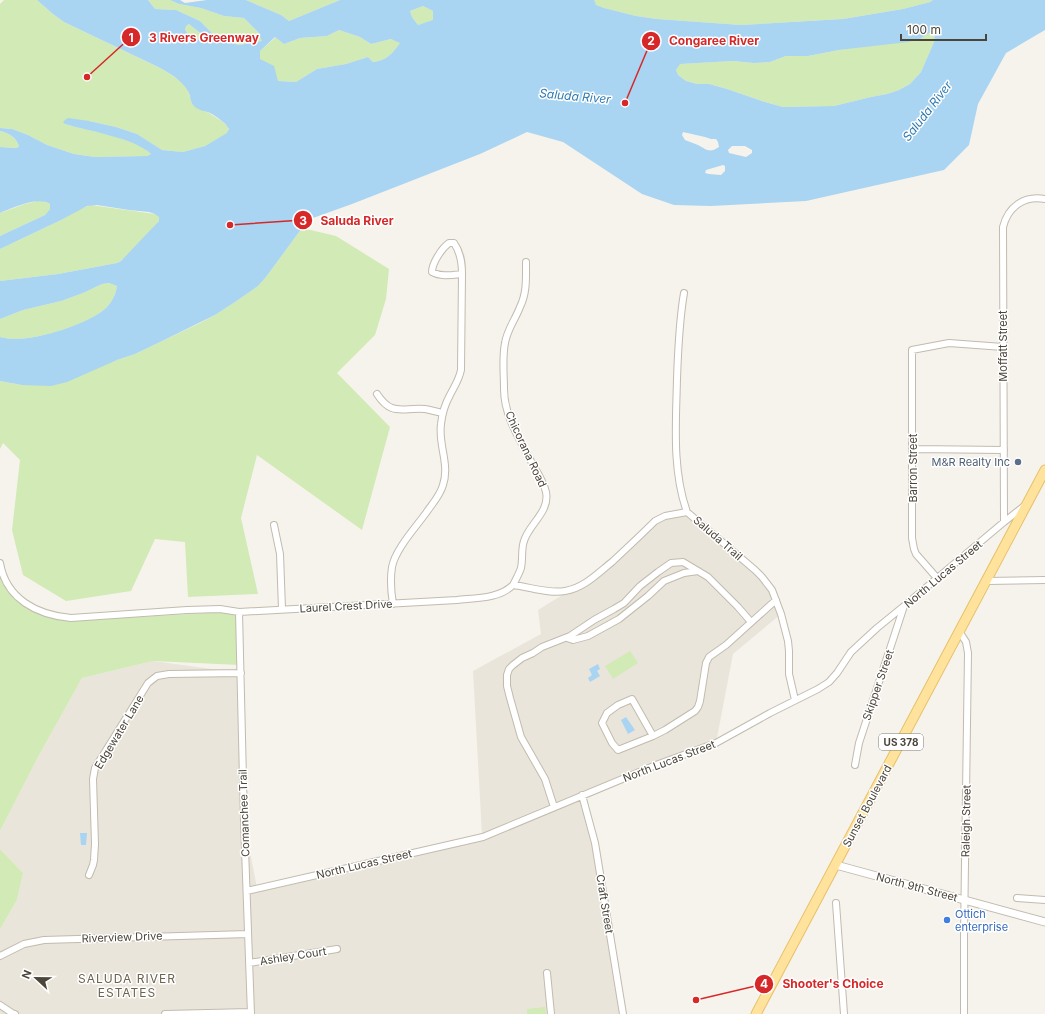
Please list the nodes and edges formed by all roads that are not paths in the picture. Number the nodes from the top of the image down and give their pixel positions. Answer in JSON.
{"nodes":[{"id":1,"x":1045,"y":199,"type":"edge"},
{"id":2,"x":526,"y":262,"type":"dead end"},
{"id":3,"x":462,"y":274,"type":"junction"},
{"id":4,"x":684,"y":293,"type":"dead end"},
{"id":5,"x":1003,"y":347,"type":"junction"},
{"id":6,"x":377,"y":394,"type":"dead end"},
{"id":7,"x":443,"y":413,"type":"junction"},
{"id":8,"x":913,"y":449,"type":"junction"},
{"id":9,"x":1004,"y":450,"type":"junction"},
{"id":10,"x":1045,"y":470,"type":"edge"},
{"id":11,"x":1026,"y":505,"type":"junction"},
{"id":12,"x":687,"y":512,"type":"junction"},
{"id":13,"x":1004,"y":522,"type":"junction"},
{"id":14,"x":274,"y":525,"type":"dead end"},
{"id":15,"x":0,"y":563,"type":"edge"},
{"id":16,"x":698,"y":571,"type":"junction"},
{"id":17,"x":937,"y":578,"type":"junction"},
{"id":18,"x":1045,"y":580,"type":"edge"},
{"id":19,"x":986,"y":581,"type":"junction"},
{"id":20,"x":513,"y":584,"type":"junction"},
{"id":21,"x":776,"y":600,"type":"junction"},
{"id":22,"x":393,"y":604,"type":"junction"},
{"id":23,"x":904,"y":606,"type":"junction"},
{"id":24,"x":282,"y":609,"type":"junction"},
{"id":25,"x":239,"y":612,"type":"junction"},
{"id":26,"x":751,"y":622,"type":"junction"},
{"id":27,"x":959,"y":631,"type":"junction"},
{"id":28,"x":567,"y":638,"type":"junction"},
{"id":29,"x":240,"y":673,"type":"junction"},
{"id":30,"x":795,"y":700,"type":"junction"},
{"id":31,"x":653,"y":736,"type":"junction"},
{"id":32,"x":855,"y":765,"type":"dead end"},
{"id":33,"x":582,"y":795,"type":"junction"},
{"id":34,"x":554,"y":807,"type":"junction"},
{"id":35,"x":836,"y":865,"type":"junction"},
{"id":36,"x":89,"y":875,"type":"dead end"},
{"id":37,"x":246,"y":891,"type":"junction"},
{"id":38,"x":1017,"y":898,"type":"dead end"},
{"id":39,"x":965,"y":900,"type":"junction"},
{"id":40,"x":1045,"y":900,"type":"edge"},
{"id":41,"x":836,"y":903,"type":"dead end"},
{"id":42,"x":1045,"y":922,"type":"edge"},
{"id":43,"x":248,"y":934,"type":"junction"},
{"id":44,"x":336,"y":949,"type":"dead end"},
{"id":45,"x":0,"y":956,"type":"edge"},
{"id":46,"x":249,"y":963,"type":"junction"},
{"id":47,"x":547,"y":973,"type":"dead end"},
{"id":48,"x":0,"y":1005,"type":"edge"},
{"id":49,"x":251,"y":1013,"type":"edge"},
{"id":50,"x":16,"y":1014,"type":"edge"},
{"id":51,"x":165,"y":1014,"type":"edge"},
{"id":52,"x":550,"y":1014,"type":"edge"},
{"id":53,"x":622,"y":1014,"type":"edge"},
{"id":54,"x":756,"y":1014,"type":"edge"},
{"id":55,"x":844,"y":1014,"type":"edge"},
{"id":56,"x":964,"y":1014,"type":"edge"}],
"edges":[{"from":1,"to":5,"type":"street","name":"Moffatt Street"},
{"from":2,"to":20,"type":"street","name":"Chicorana Road"},
{"from":3,"to":3,"type":"street"},
{"from":3,"to":7,"type":"street"},
{"from":4,"to":12,"type":"street","name":"Saluda Trail"},
{"from":5,"to":8,"type":"street","name":"Barron Street"},
{"from":5,"to":9,"type":"street","name":"Moffatt Street"},
{"from":6,"to":7,"type":"street"},
{"from":7,"to":22,"type":"street"},
{"from":8,"to":9,"type":"street"},
{"from":8,"to":17,"type":"street","name":"Barron Street"},
{"from":9,"to":13,"type":"street","name":"Moffatt Street"},
{"from":10,"to":11,"type":"main road","name":"Sunset Boulevard","number":"US 378"},
{"from":11,"to":13,"type":"street","name":"North Lucas Street"},
{"from":11,"to":19,"type":"main road","name":"Sunset Boulevard","number":"US 378"},
{"from":12,"to":20,"type":"street"},
{"from":12,"to":21,"type":"street","name":"Saluda Trail"},
{"from":13,"to":17,"type":"street","name":"North Lucas Street"},
{"from":14,"to":24,"type":"street"},
{"from":15,"to":25,"type":"street","name":"Laurel Crest Drive"},
{"from":16,"to":26,"type":"street"},
{"from":16,"to":28,"type":"street"},
{"from":16,"to":28,"type":"street"},
{"from":17,"to":23,"type":"street","name":"North Lucas Street"},
{"from":18,"to":19,"type":"street"},
{"from":19,"to":27,"type":"main road","name":"Sunset Boulevard","number":"US 378"},
{"from":20,"to":22,"type":"street","name":"Laurel Crest Drive"},
{"from":21,"to":26,"type":"street"},
{"from":21,"to":30,"type":"street","name":"Saluda Trail"},
{"from":22,"to":24,"type":"street","name":"Laurel Crest Drive"},
{"from":23,"to":30,"type":"street","name":"North Lucas Street"},
{"from":23,"to":32,"type":"street","name":"Skipper Street"},
{"from":24,"to":25,"type":"street","name":"Laurel Crest Drive"},
{"from":25,"to":29,"type":"street","name":"Comanchee Trail"},
{"from":26,"to":31,"type":"street"},
{"from":27,"to":35,"type":"main road","name":"Sunset Boulevard","number":"US 378"},
{"from":27,"to":39,"type":"street","name":"Raleigh Street"},
{"from":28,"to":34,"type":"street"},
{"from":29,"to":36,"type":"street","name":"Edgewater Lane"},
{"from":29,"to":37,"type":"street","name":"Comanchee Trail"},
{"from":30,"to":33,"type":"street","name":"North Lucas Street"},
{"from":31,"to":31,"type":"street"},
{"from":33,"to":34,"type":"street","name":"North Lucas Street"},
{"from":33,"to":53,"type":"street","name":"Craft Street"},
{"from":34,"to":37,"type":"street","name":"North Lucas Street"},
{"from":35,"to":39,"type":"street","name":"North 9th Street"},
{"from":35,"to":54,"type":"main road","name":"Sunset Boulevard","number":"US 378"},
{"from":37,"to":43,"type":"street","name":"Comanchee Trail"},
{"from":38,"to":40,"type":"street"},
{"from":39,"to":42,"type":"street","name":"North 9th Street"},
{"from":39,"to":56,"type":"street","name":"Raleigh Street"},
{"from":41,"to":55,"type":"street"},
{"from":43,"to":45,"type":"street","name":"Riverview Drive"},
{"from":43,"to":46,"type":"street","name":"Comanchee Trail"},
{"from":44,"to":46,"type":"street","name":"Ashley Court"},
{"from":46,"to":49,"type":"street","name":"Comanchee Trail"},
{"from":47,"to":52,"type":"street"},
{"from":48,"to":50,"type":"street"},
{"from":49,"to":51,"type":"street"}]}
